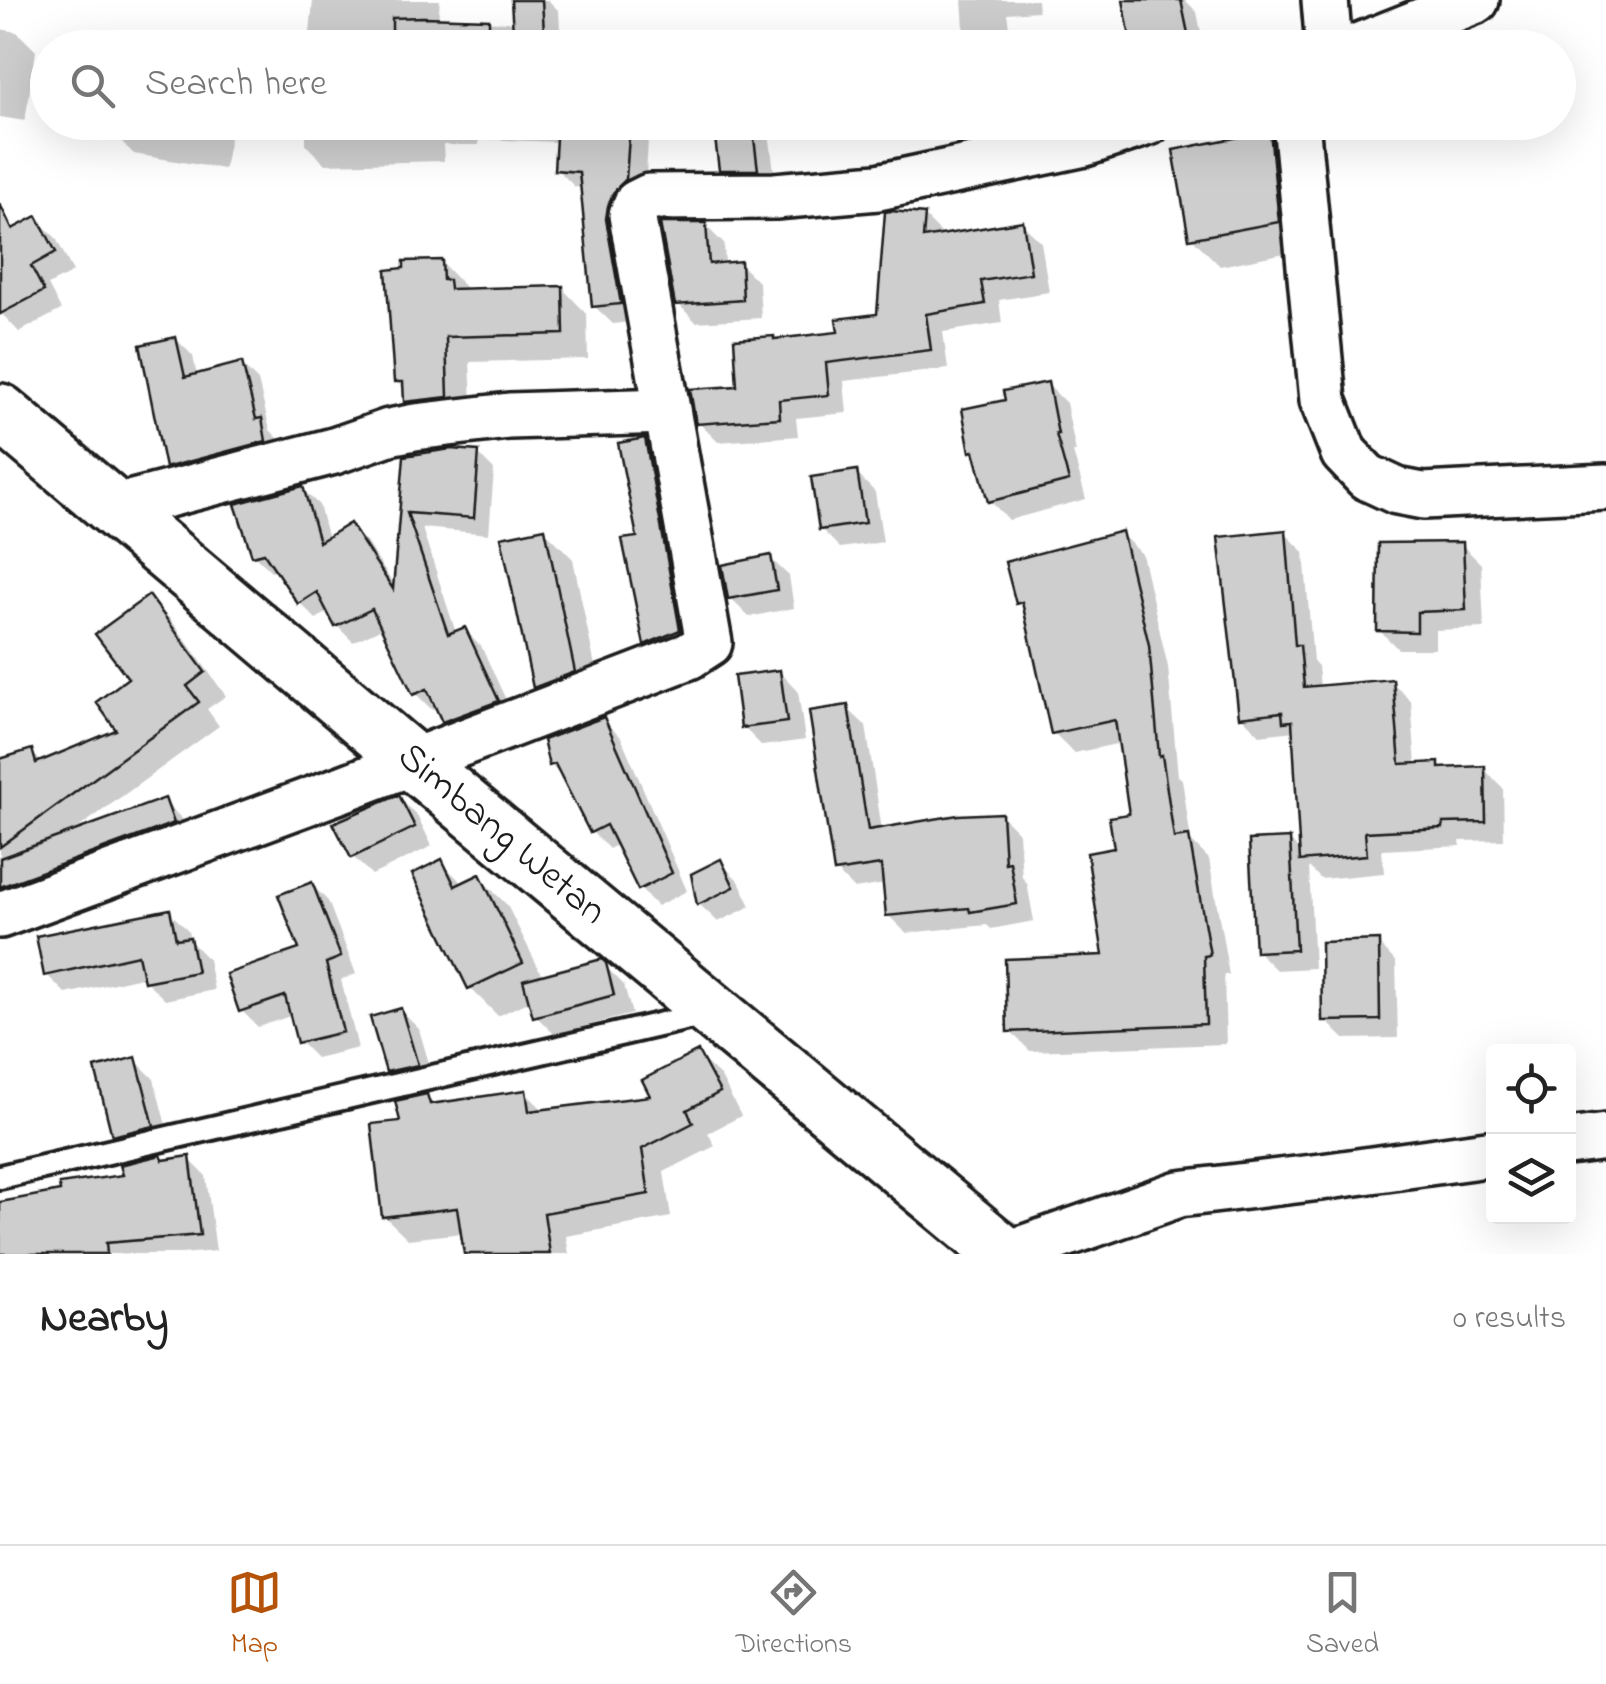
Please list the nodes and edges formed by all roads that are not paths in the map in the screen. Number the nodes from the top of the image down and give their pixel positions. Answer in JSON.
{"nodes":[{"id":1,"x":1325,"y":0,"type":"edge"},
{"id":2,"x":1476,"y":0,"type":"edge"},
{"id":3,"x":1327,"y":30,"type":"edge"},
{"id":4,"x":1400,"y":30,"type":"edge"},
{"id":5,"x":1091,"y":140,"type":"edge"},
{"id":6,"x":1298,"y":140,"type":"edge"},
{"id":7,"x":668,"y":411,"type":"junction"},
{"id":8,"x":0,"y":412,"type":"edge"},
{"id":9,"x":1606,"y":487,"type":"edge"},
{"id":10,"x":114,"y":508,"type":"junction"},
{"id":11,"x":412,"y":761,"type":"junction"},
{"id":12,"x":0,"y":914,"type":"edge"},
{"id":13,"x":713,"y":1012,"type":"junction"},
{"id":14,"x":1606,"y":1137,"type":"edge"},
{"id":15,"x":1576,"y":1141,"type":"edge"},
{"id":16,"x":1486,"y":1154,"type":"edge"},
{"id":17,"x":0,"y":1177,"type":"edge"},
{"id":18,"x":1006,"y":1254,"type":"edge"}],
"edges":[{"from":1,"to":3,"type":"street"},
{"from":2,"to":4,"type":"street"},
{"from":5,"to":7,"type":"street"},
{"from":6,"to":9,"type":"street"},
{"from":7,"to":10,"type":"street"},
{"from":7,"to":11,"type":"street"},
{"from":8,"to":10,"type":"street","name":"Simbang Wetan"},
{"from":10,"to":11,"type":"street","name":"Simbang Wetan"},
{"from":11,"to":12,"type":"street"},
{"from":11,"to":13,"type":"street","name":"Simbang Wetan"},
{"from":13,"to":17,"type":"lane"},
{"from":13,"to":18,"type":"street","name":"Simbang Wetan"},
{"from":14,"to":15,"type":"street"},
{"from":16,"to":18,"type":"street"}]}
